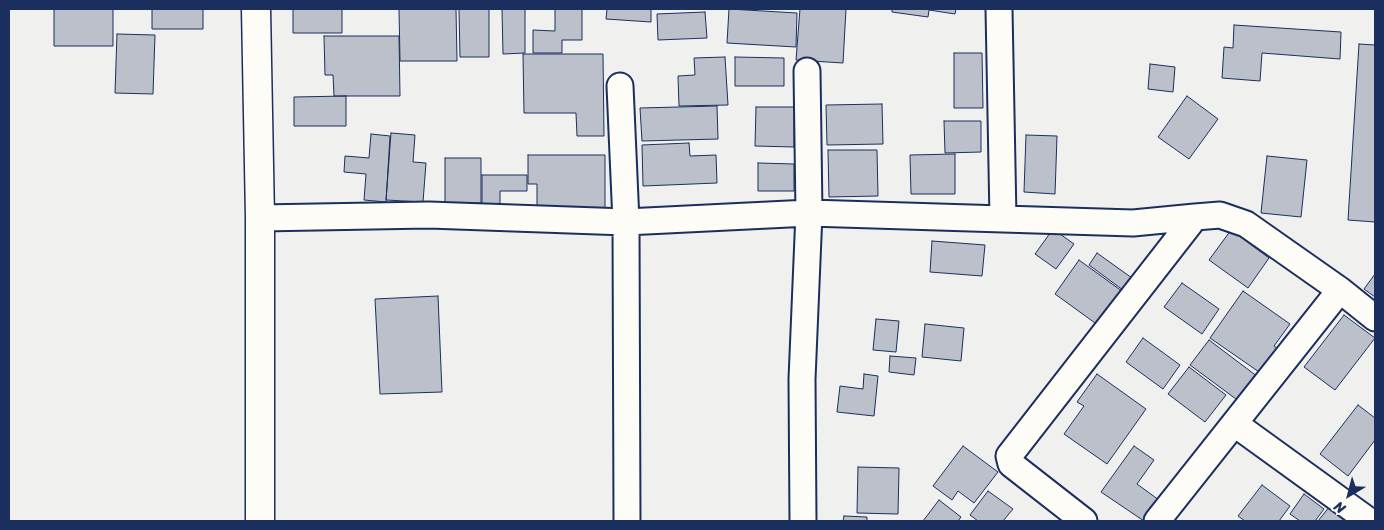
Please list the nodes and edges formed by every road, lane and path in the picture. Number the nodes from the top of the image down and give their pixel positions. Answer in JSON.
{"nodes":[{"id":1,"x":256,"y":9,"type":"edge"},
{"id":2,"x":999,"y":9,"type":"edge"},
{"id":3,"x":807,"y":71,"type":"dead end"},
{"id":4,"x":620,"y":86,"type":"dead end"},
{"id":5,"x":808,"y":213,"type":"junction"},
{"id":6,"x":1195,"y":217,"type":"junction"},
{"id":7,"x":260,"y":218,"type":"junction"},
{"id":8,"x":1003,"y":219,"type":"junction"},
{"id":9,"x":626,"y":222,"type":"junction"},
{"id":10,"x":1340,"y":290,"type":"junction"},
{"id":11,"x":1375,"y":318,"type":"edge"},
{"id":12,"x":1236,"y":424,"type":"junction"},
{"id":13,"x":260,"y":521,"type":"edge"},
{"id":14,"x":627,"y":521,"type":"edge"},
{"id":15,"x":803,"y":521,"type":"edge"},
{"id":16,"x":1084,"y":521,"type":"edge"},
{"id":17,"x":1157,"y":521,"type":"edge"},
{"id":18,"x":1369,"y":521,"type":"edge"}],
"edges":[{"from":1,"to":7,"type":"highway"},
{"from":2,"to":8,"type":"street"},
{"from":3,"to":5,"type":"street"},
{"from":4,"to":9,"type":"street"},
{"from":5,"to":8,"type":"street"},
{"from":5,"to":9,"type":"street"},
{"from":5,"to":15,"type":"street"},
{"from":6,"to":8,"type":"street"},
{"from":6,"to":10,"type":"street"},
{"from":6,"to":16,"type":"street"},
{"from":7,"to":9,"type":"street"},
{"from":7,"to":13,"type":"highway"},
{"from":9,"to":14,"type":"street"},
{"from":10,"to":11,"type":"street"},
{"from":10,"to":12,"type":"street"},
{"from":12,"to":17,"type":"street"},
{"from":12,"to":18,"type":"street"}]}
